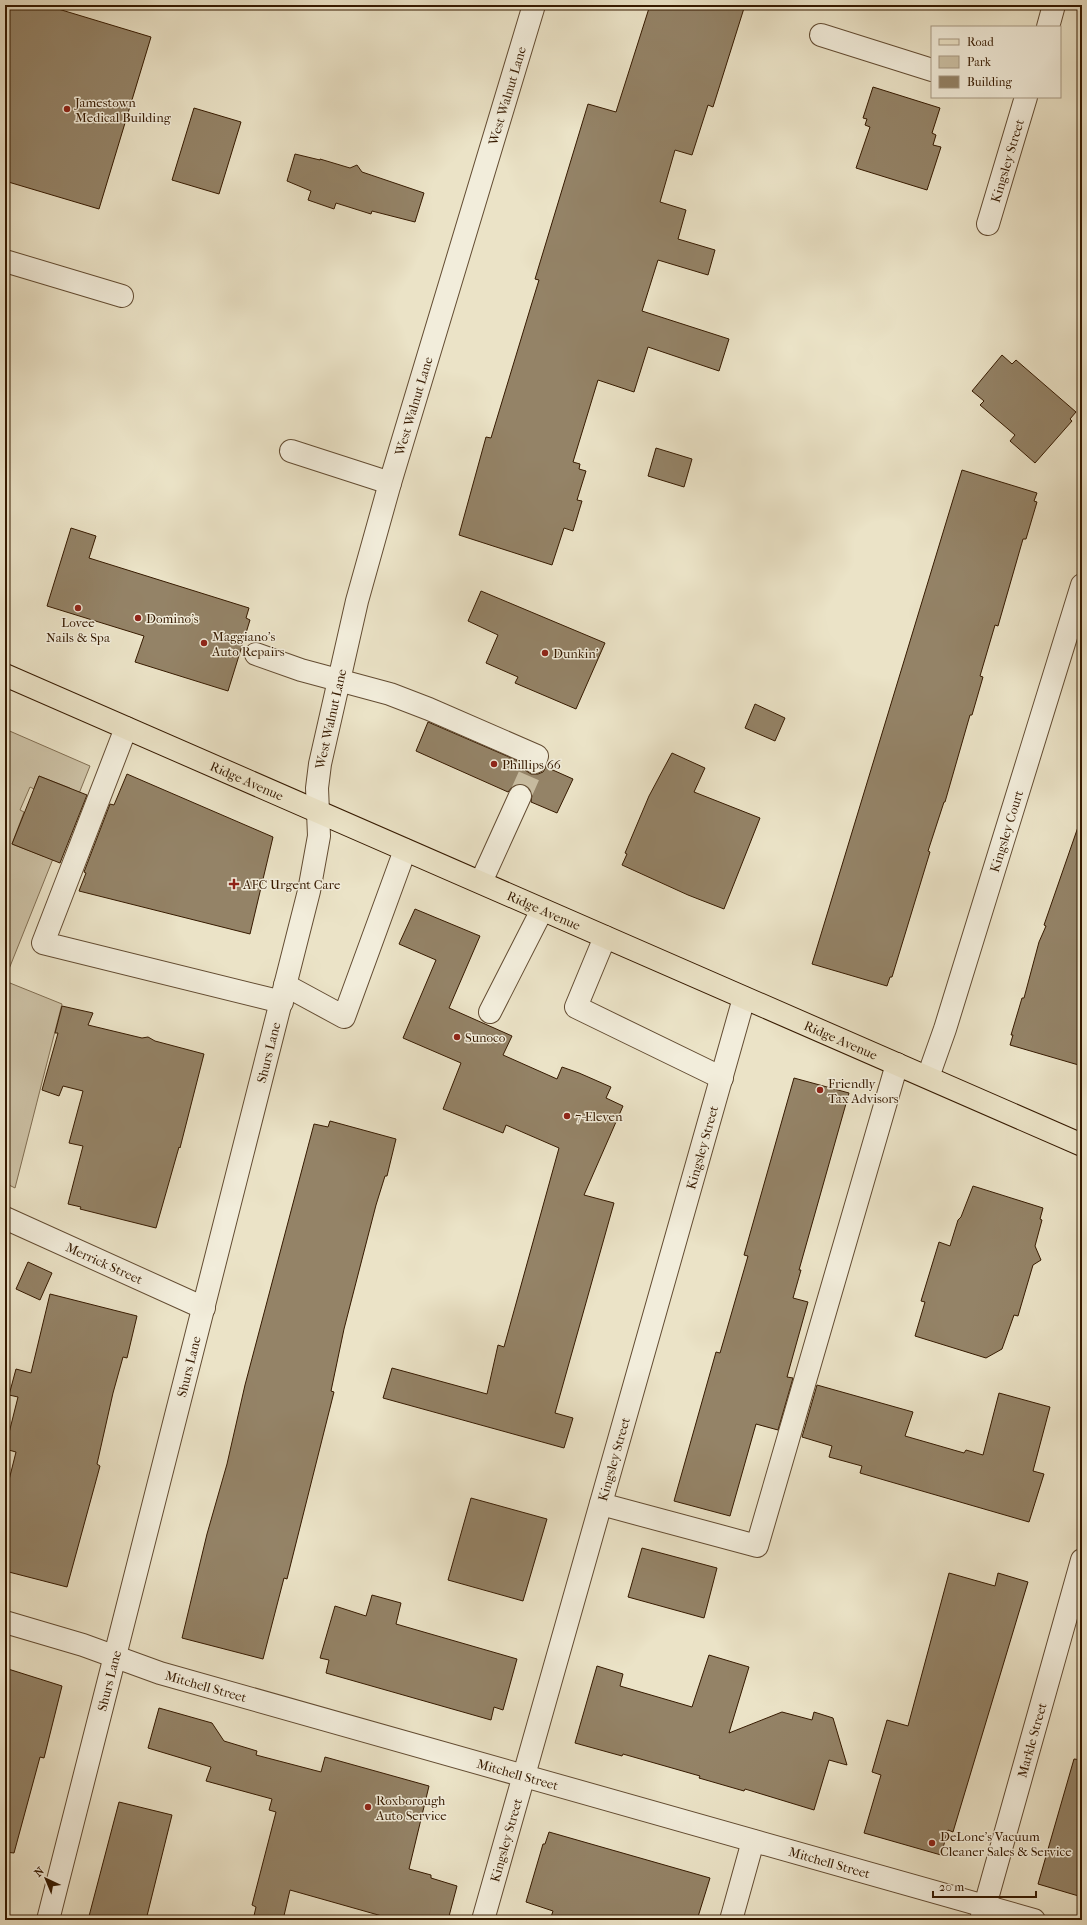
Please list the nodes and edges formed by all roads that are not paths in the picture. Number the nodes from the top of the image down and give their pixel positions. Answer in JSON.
{"nodes":[{"id":1,"x":534,"y":5,"type":"edge"},
{"id":2,"x":1054,"y":5,"type":"edge"},
{"id":3,"x":1048,"y":26,"type":"edge"},
{"id":4,"x":821,"y":35,"type":"dead end"},
{"id":5,"x":931,"y":70,"type":"edge"},
{"id":6,"x":1024,"y":98,"type":"edge"},
{"id":7,"x":988,"y":224,"type":"dead end"},
{"id":8,"x":5,"y":261,"type":"edge"},
{"id":9,"x":122,"y":296,"type":"dead end"},
{"id":10,"x":291,"y":451,"type":"dead end"},
{"id":11,"x":390,"y":482,"type":"junction"},
{"id":12,"x":1082,"y":585,"type":"edge"},
{"id":13,"x":256,"y":654,"type":"dead end"},
{"id":14,"x":5,"y":675,"type":"edge"},
{"id":15,"x":339,"y":681,"type":"junction"},
{"id":16,"x":126,"y":728,"type":"junction"},
{"id":17,"x":535,"y":762,"type":"dead end"},
{"id":18,"x":520,"y":796,"type":"tunnel mouth"},
{"id":19,"x":318,"y":813,"type":"junction"},
{"id":20,"x":405,"y":850,"type":"junction"},
{"id":21,"x":481,"y":882,"type":"junction"},
{"id":22,"x":542,"y":910,"type":"junction"},
{"id":23,"x":605,"y":937,"type":"junction"},
{"id":24,"x":283,"y":993,"type":"junction"},
{"id":25,"x":744,"y":998,"type":"junction"},
{"id":26,"x":490,"y":1012,"type":"dead end"},
{"id":27,"x":897,"y":1064,"type":"junction"},
{"id":28,"x":928,"y":1077,"type":"junction"},
{"id":29,"x":722,"y":1078,"type":"junction"},
{"id":30,"x":1082,"y":1145,"type":"edge"},
{"id":31,"x":5,"y":1218,"type":"edge"},
{"id":32,"x":204,"y":1308,"type":"junction"},
{"id":33,"x":601,"y":1504,"type":"junction"},
{"id":34,"x":1082,"y":1560,"type":"edge"},
{"id":35,"x":5,"y":1622,"type":"edge"},
{"id":36,"x":115,"y":1658,"type":"junction"},
{"id":37,"x":524,"y":1777,"type":"junction"},
{"id":38,"x":754,"y":1841,"type":"junction"},
{"id":39,"x":983,"y":1913,"type":"edge"},
{"id":40,"x":48,"y":1920,"type":"edge"},
{"id":41,"x":484,"y":1920,"type":"edge"},
{"id":42,"x":731,"y":1920,"type":"edge"},
{"id":43,"x":1034,"y":1920,"type":"edge"}],
"edges":[{"from":1,"to":11,"type":"street","name":"West Walnut Lane"},
{"from":2,"to":3,"type":"street"},
{"from":4,"to":5,"type":"street"},
{"from":6,"to":7,"type":"street","name":"Kingsley Street"},
{"from":8,"to":9,"type":"street"},
{"from":10,"to":11,"type":"street"},
{"from":11,"to":15,"type":"street","name":"West Walnut Lane"},
{"from":12,"to":28,"type":"street","name":"Kingsley Court"},
{"from":13,"to":15,"type":"street"},
{"from":14,"to":16,"type":"main road","name":"Ridge Avenue"},
{"from":15,"to":17,"type":"street"},
{"from":15,"to":19,"type":"street","name":"West Walnut Lane"},
{"from":16,"to":19,"type":"main road","name":"Ridge Avenue"},
{"from":16,"to":24,"type":"street"},
{"from":18,"to":21,"type":"street"},
{"from":19,"to":20,"type":"main road","name":"Ridge Avenue"},
{"from":19,"to":24,"type":"street","name":"Shurs Lane"},
{"from":20,"to":21,"type":"main road","name":"Ridge Avenue"},
{"from":20,"to":24,"type":"street"},
{"from":21,"to":22,"type":"main road","name":"Ridge Avenue"},
{"from":22,"to":23,"type":"main road","name":"Ridge Avenue"},
{"from":22,"to":26,"type":"street"},
{"from":23,"to":25,"type":"main road","name":"Ridge Avenue"},
{"from":23,"to":29,"type":"street"},
{"from":24,"to":32,"type":"street","name":"Shurs Lane"},
{"from":25,"to":27,"type":"main road","name":"Ridge Avenue"},
{"from":25,"to":29,"type":"street","name":"Kingsley Street"},
{"from":27,"to":28,"type":"main road","name":"Ridge Avenue"},
{"from":27,"to":33,"type":"street"},
{"from":28,"to":30,"type":"main road","name":"Ridge Avenue"},
{"from":29,"to":33,"type":"street","name":"Kingsley Street"},
{"from":31,"to":32,"type":"street","name":"Merrick Street"},
{"from":32,"to":36,"type":"street","name":"Shurs Lane"},
{"from":33,"to":37,"type":"street","name":"Kingsley Street"},
{"from":34,"to":39,"type":"street","name":"Markle Street"},
{"from":35,"to":36,"type":"street","name":"Mitchell Street"},
{"from":36,"to":37,"type":"street","name":"Mitchell Street"},
{"from":36,"to":40,"type":"street","name":"Shurs Lane"},
{"from":37,"to":38,"type":"street","name":"Mitchell Street"},
{"from":37,"to":41,"type":"street","name":"Kingsley Street"},
{"from":38,"to":39,"type":"street","name":"Mitchell Street"},
{"from":38,"to":42,"type":"street"},
{"from":39,"to":43,"type":"street","name":"Mitchell Street"}]}
